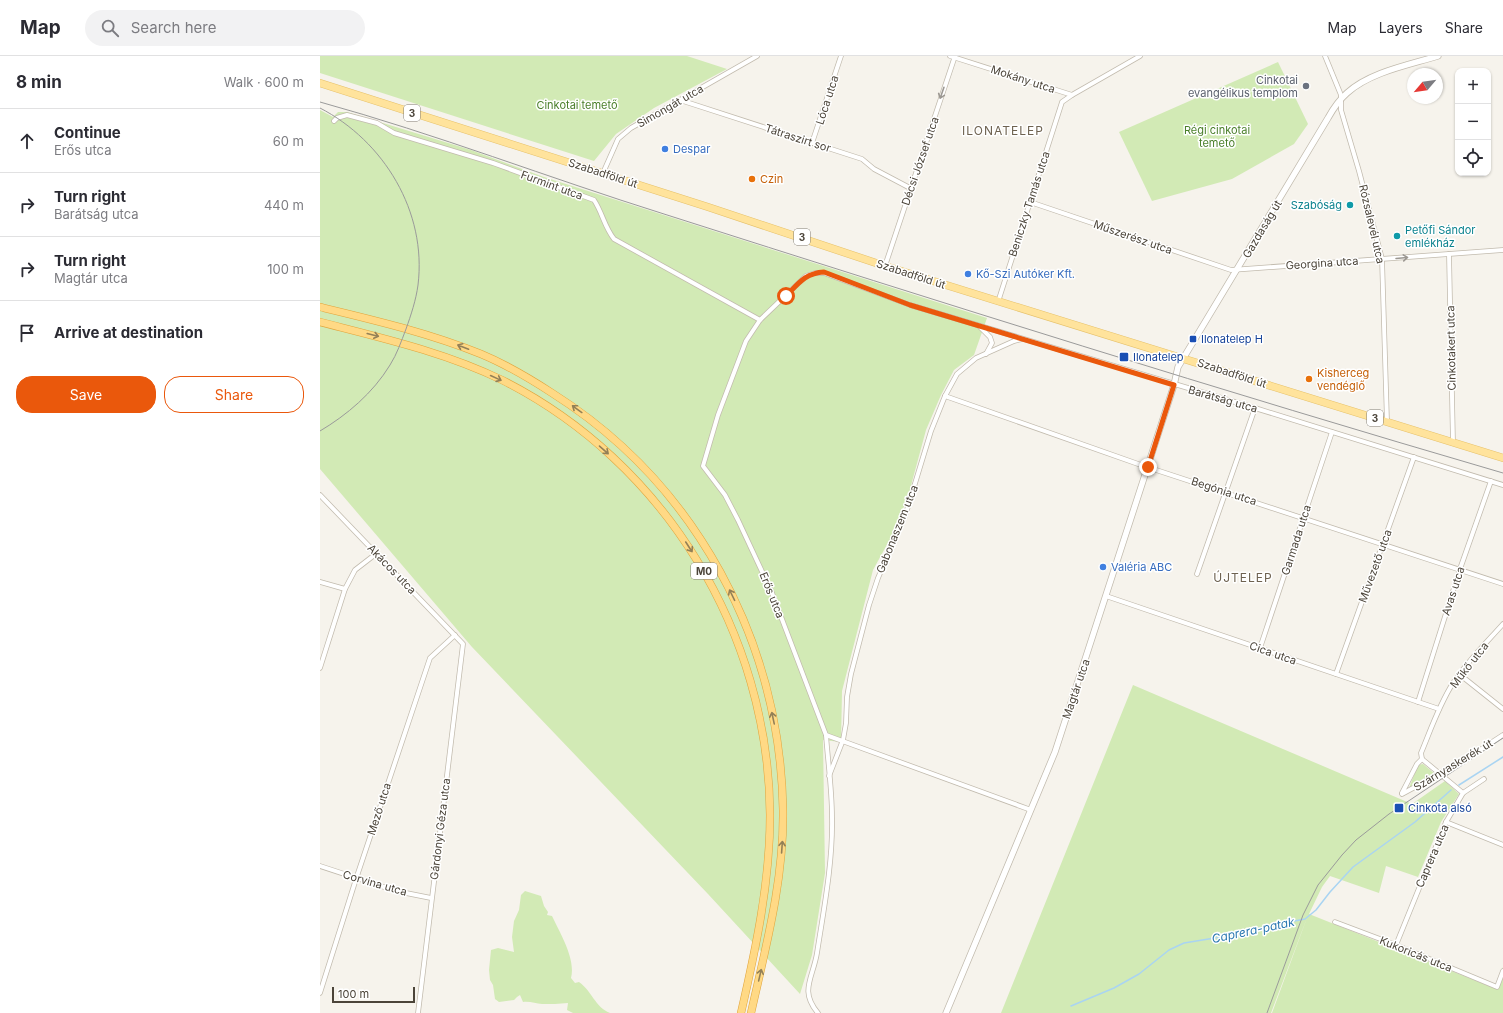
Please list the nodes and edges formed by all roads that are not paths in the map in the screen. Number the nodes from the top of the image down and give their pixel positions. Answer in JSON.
{"nodes":[{"id":1,"x":757,"y":56,"type":"edge"},
{"id":2,"x":841,"y":56,"type":"edge"},
{"id":3,"x":953,"y":56,"type":"edge"},
{"id":4,"x":1140,"y":56,"type":"edge"},
{"id":5,"x":1325,"y":56,"type":"edge"},
{"id":6,"x":1438,"y":56,"type":"edge"},
{"id":7,"x":320,"y":83,"type":"edge"},
{"id":8,"x":1072,"y":95,"type":"junction"},
{"id":9,"x":680,"y":100,"type":"junction"},
{"id":10,"x":1341,"y":100,"type":"junction"},
{"id":11,"x":334,"y":121,"type":"dead end"},
{"id":12,"x":812,"y":143,"type":"junction"},
{"id":13,"x":603,"y":174,"type":"junction"},
{"id":14,"x":910,"y":188,"type":"junction"},
{"id":15,"x":1030,"y":202,"type":"junction"},
{"id":16,"x":1503,"y":250,"type":"edge"},
{"id":17,"x":1449,"y":254,"type":"junction"},
{"id":18,"x":1382,"y":259,"type":"junction"},
{"id":19,"x":885,"y":266,"type":"junction"},
{"id":20,"x":1238,"y":270,"type":"junction"},
{"id":21,"x":806,"y":276,"type":"joint"},
{"id":22,"x":998,"y":302,"type":"junction"},
{"id":23,"x":320,"y":307,"type":"edge"},
{"id":24,"x":760,"y":320,"type":"junction"},
{"id":25,"x":320,"y":322,"type":"edge"},
{"id":26,"x":977,"y":325,"type":"junction"},
{"id":27,"x":1024,"y":339,"type":"junction"},
{"id":28,"x":986,"y":354,"type":"junction"},
{"id":29,"x":1184,"y":358,"type":"junction"},
{"id":30,"x":1174,"y":385,"type":"junction"},
{"id":31,"x":945,"y":396,"type":"junction"},
{"id":32,"x":1256,"y":408,"type":"junction"},
{"id":33,"x":1387,"y":422,"type":"junction"},
{"id":34,"x":1332,"y":432,"type":"junction"},
{"id":35,"x":1453,"y":443,"type":"junction"},
{"id":36,"x":1414,"y":457,"type":"junction"},
{"id":37,"x":1503,"y":458,"type":"edge"},
{"id":38,"x":1148,"y":467,"type":"junction"},
{"id":39,"x":1490,"y":481,"type":"junction"},
{"id":40,"x":1503,"y":485,"type":"edge"},
{"id":41,"x":1226,"y":492,"type":"junction"},
{"id":42,"x":320,"y":495,"type":"edge"},
{"id":43,"x":1303,"y":518,"type":"junction"},
{"id":44,"x":1383,"y":544,"type":"junction"},
{"id":45,"x":376,"y":553,"type":"junction"},
{"id":46,"x":1460,"y":569,"type":"junction"},
{"id":47,"x":1197,"y":574,"type":"dead end"},
{"id":48,"x":320,"y":582,"type":"edge"},
{"id":49,"x":1503,"y":584,"type":"edge"},
{"id":50,"x":345,"y":590,"type":"junction"},
{"id":51,"x":1106,"y":596,"type":"junction"},
{"id":52,"x":1503,"y":624,"type":"edge"},
{"id":53,"x":454,"y":635,"type":"junction"},
{"id":54,"x":463,"y":644,"type":"joint"},
{"id":55,"x":1260,"y":648,"type":"junction"},
{"id":56,"x":320,"y":668,"type":"edge"},
{"id":57,"x":1336,"y":674,"type":"junction"},
{"id":58,"x":1459,"y":674,"type":"junction"},
{"id":59,"x":1418,"y":702,"type":"junction"},
{"id":60,"x":1439,"y":709,"type":"junction"},
{"id":61,"x":1503,"y":709,"type":"edge"},
{"id":62,"x":826,"y":735,"type":"junction"},
{"id":63,"x":1503,"y":735,"type":"edge"},
{"id":64,"x":843,"y":740,"type":"junction"},
{"id":65,"x":1422,"y":759,"type":"junction"},
{"id":66,"x":1440,"y":773,"type":"junction"},
{"id":67,"x":829,"y":776,"type":"junction"},
{"id":68,"x":1484,"y":779,"type":"dead end"},
{"id":69,"x":1463,"y":793,"type":"junction"},
{"id":70,"x":1031,"y":810,"type":"junction"},
{"id":71,"x":1446,"y":822,"type":"junction"},
{"id":72,"x":1503,"y":845,"type":"edge"},
{"id":73,"x":320,"y":866,"type":"edge"},
{"id":74,"x":356,"y":879,"type":"junction"},
{"id":75,"x":431,"y":898,"type":"junction"},
{"id":76,"x":1335,"y":922,"type":"dead end"},
{"id":77,"x":1396,"y":945,"type":"junction"},
{"id":78,"x":1503,"y":970,"type":"edge"},
{"id":79,"x":320,"y":993,"type":"edge"},
{"id":80,"x":418,"y":1013,"type":"edge"},
{"id":81,"x":741,"y":1013,"type":"edge"},
{"id":82,"x":751,"y":1013,"type":"edge"},
{"id":83,"x":818,"y":1013,"type":"edge"},
{"id":84,"x":946,"y":1013,"type":"edge"}],
"edges":[{"from":1,"to":9,"type":"street","name":"Simongát utca"},
{"from":2,"to":12,"type":"street","name":"Lóca utca"},
{"from":3,"to":8,"type":"street","name":"Mokány utca"},
{"from":3,"to":14,"type":"street","name":"Décsi József utca","one_way":true},
{"from":4,"to":8,"type":"street","name":"Beniczky Tamás utca"},
{"from":5,"to":10,"type":"street","name":"Rózsalevél utca"},
{"from":6,"to":10,"type":"street","name":"Gazdaság út"},
{"from":7,"to":13,"type":"main road","name":"Szabadföld út","number":"3"},
{"from":8,"to":15,"type":"street","name":"Beniczky Tamás utca"},
{"from":9,"to":12,"type":"street","name":"Tátraszirt sor"},
{"from":9,"to":13,"type":"street","name":"Simongát utca"},
{"from":10,"to":18,"type":"street","name":"Rózsalevél utca"},
{"from":10,"to":20,"type":"street","name":"Gazdaság út"},
{"from":11,"to":24,"type":"street","name":"Furmint utca"},
{"from":12,"to":14,"type":"street","name":"Tátraszirt sor"},
{"from":13,"to":19,"type":"main road","name":"Szabadföld út","number":"3"},
{"from":14,"to":19,"type":"street","name":"Décsi József utca"},
{"from":15,"to":20,"type":"street","name":"Műszerész utca"},
{"from":15,"to":22,"type":"street","name":"Beniczky Tamás utca"},
{"from":16,"to":17,"type":"street","name":"Georgina utca"},
{"from":18,"to":17,"type":"street","name":"Georgina utca","one_way":true},
{"from":17,"to":35,"type":"street","name":"Cinkotakert utca"},
{"from":18,"to":20,"type":"street","name":"Georgina utca"},
{"from":18,"to":33,"type":"street","name":"Rózsalevél utca"},
{"from":19,"to":22,"type":"main road","name":"Szabadföld út","number":"3"},
{"from":20,"to":29,"type":"street","name":"Gazdaság út"},
{"from":21,"to":24,"type":"street","name":"Erős utca"},
{"from":21,"to":26,"type":"street","name":"Barátság utca"},
{"from":22,"to":29,"type":"main road","name":"Szabadföld út","number":"3"},
{"from":82,"to":23,"type":"highway","number":"M0","one_way":true},
{"from":24,"to":62,"type":"street","name":"Erős utca"},
{"from":25,"to":81,"type":"highway","number":"M0","one_way":true},
{"from":26,"to":27,"type":"street","name":"Barátság utca"},
{"from":26,"to":28,"type":"street"},
{"from":27,"to":28,"type":"street","name":"Gabonaszem utca"},
{"from":27,"to":30,"type":"street","name":"Barátság utca"},
{"from":28,"to":31,"type":"street","name":"Gabonaszem utca"},
{"from":29,"to":30,"type":"street","name":"Magtár utca"},
{"from":29,"to":33,"type":"main road","name":"Szabadföld út","number":"3"},
{"from":30,"to":32,"type":"street","name":"Barátság utca"},
{"from":30,"to":38,"type":"street","name":"Magtár utca"},
{"from":31,"to":38,"type":"street","name":"Begónia utca"},
{"from":31,"to":64,"type":"street","name":"Gabonaszem utca"},
{"from":32,"to":34,"type":"street","name":"Barátság utca"},
{"from":32,"to":41,"type":"street"},
{"from":33,"to":35,"type":"main road","name":"Szabadföld út","number":"3"},
{"from":34,"to":36,"type":"street","name":"Barátság utca"},
{"from":34,"to":43,"type":"street","name":"Garmada utca"},
{"from":35,"to":37,"type":"main road","name":"Szabadföld út","number":"3"},
{"from":36,"to":39,"type":"street","name":"Barátság utca"},
{"from":36,"to":44,"type":"street","name":"Művezető utca"},
{"from":38,"to":41,"type":"street","name":"Begónia utca"},
{"from":38,"to":51,"type":"street","name":"Magtár utca"},
{"from":39,"to":40,"type":"street","name":"Barátság utca"},
{"from":39,"to":46,"type":"street","name":"Avas utca"},
{"from":41,"to":43,"type":"street","name":"Begónia utca"},
{"from":41,"to":47,"type":"street"},
{"from":42,"to":45,"type":"street","name":"Akácos utca"},
{"from":43,"to":44,"type":"street","name":"Begónia utca"},
{"from":43,"to":55,"type":"street","name":"Garmada utca"},
{"from":44,"to":46,"type":"street","name":"Begónia utca"},
{"from":44,"to":57,"type":"street","name":"Művezető utca"},
{"from":45,"to":50,"type":"street"},
{"from":45,"to":53,"type":"street","name":"Akácos utca"},
{"from":46,"to":49,"type":"street","name":"Begónia utca"},
{"from":46,"to":59,"type":"street","name":"Avas utca"},
{"from":48,"to":50,"type":"street"},
{"from":50,"to":56,"type":"street"},
{"from":51,"to":55,"type":"street","name":"Cica utca"},
{"from":51,"to":70,"type":"street","name":"Magtár utca"},
{"from":52,"to":58,"type":"street","name":"Műkő utca"},
{"from":53,"to":54,"type":"street","name":"Akácos utca"},
{"from":53,"to":74,"type":"street","name":"Mező utca"},
{"from":54,"to":75,"type":"street","name":"Gárdonyi Géza utca"},
{"from":55,"to":57,"type":"street","name":"Cica utca"},
{"from":57,"to":59,"type":"street","name":"Cica utca"},
{"from":58,"to":60,"type":"street","name":"Műkő utca"},
{"from":58,"to":61,"type":"street"},
{"from":59,"to":60,"type":"street","name":"Cica utca"},
{"from":60,"to":65,"type":"street","name":"Műkő utca"},
{"from":62,"to":64,"type":"street"},
{"from":62,"to":67,"type":"street"},
{"from":63,"to":66,"type":"street","name":"Szárnyaskerék út"},
{"from":64,"to":67,"type":"street","name":"Gabonaszem utca"},
{"from":64,"to":70,"type":"street"},
{"from":65,"to":66,"type":"street"},
{"from":65,"to":66,"type":"street","name":"Szárnyaskerék út"},
{"from":66,"to":69,"type":"street"},
{"from":67,"to":83,"type":"street"},
{"from":68,"to":69,"type":"street","name":"Caprera utca"},
{"from":69,"to":71,"type":"street","name":"Caprera utca"},
{"from":70,"to":84,"type":"street","name":"Magtár utca"},
{"from":71,"to":72,"type":"street"},
{"from":71,"to":77,"type":"street","name":"Caprera utca"},
{"from":73,"to":74,"type":"street","name":"Corvina utca"},
{"from":74,"to":75,"type":"street","name":"Corvina utca"},
{"from":74,"to":79,"type":"street","name":"Mező utca"},
{"from":75,"to":80,"type":"street","name":"Gárdonyi Géza utca"},
{"from":76,"to":77,"type":"street","name":"Kukoricás utca"},
{"from":77,"to":78,"type":"street","name":"Kukoricás utca"}]}
